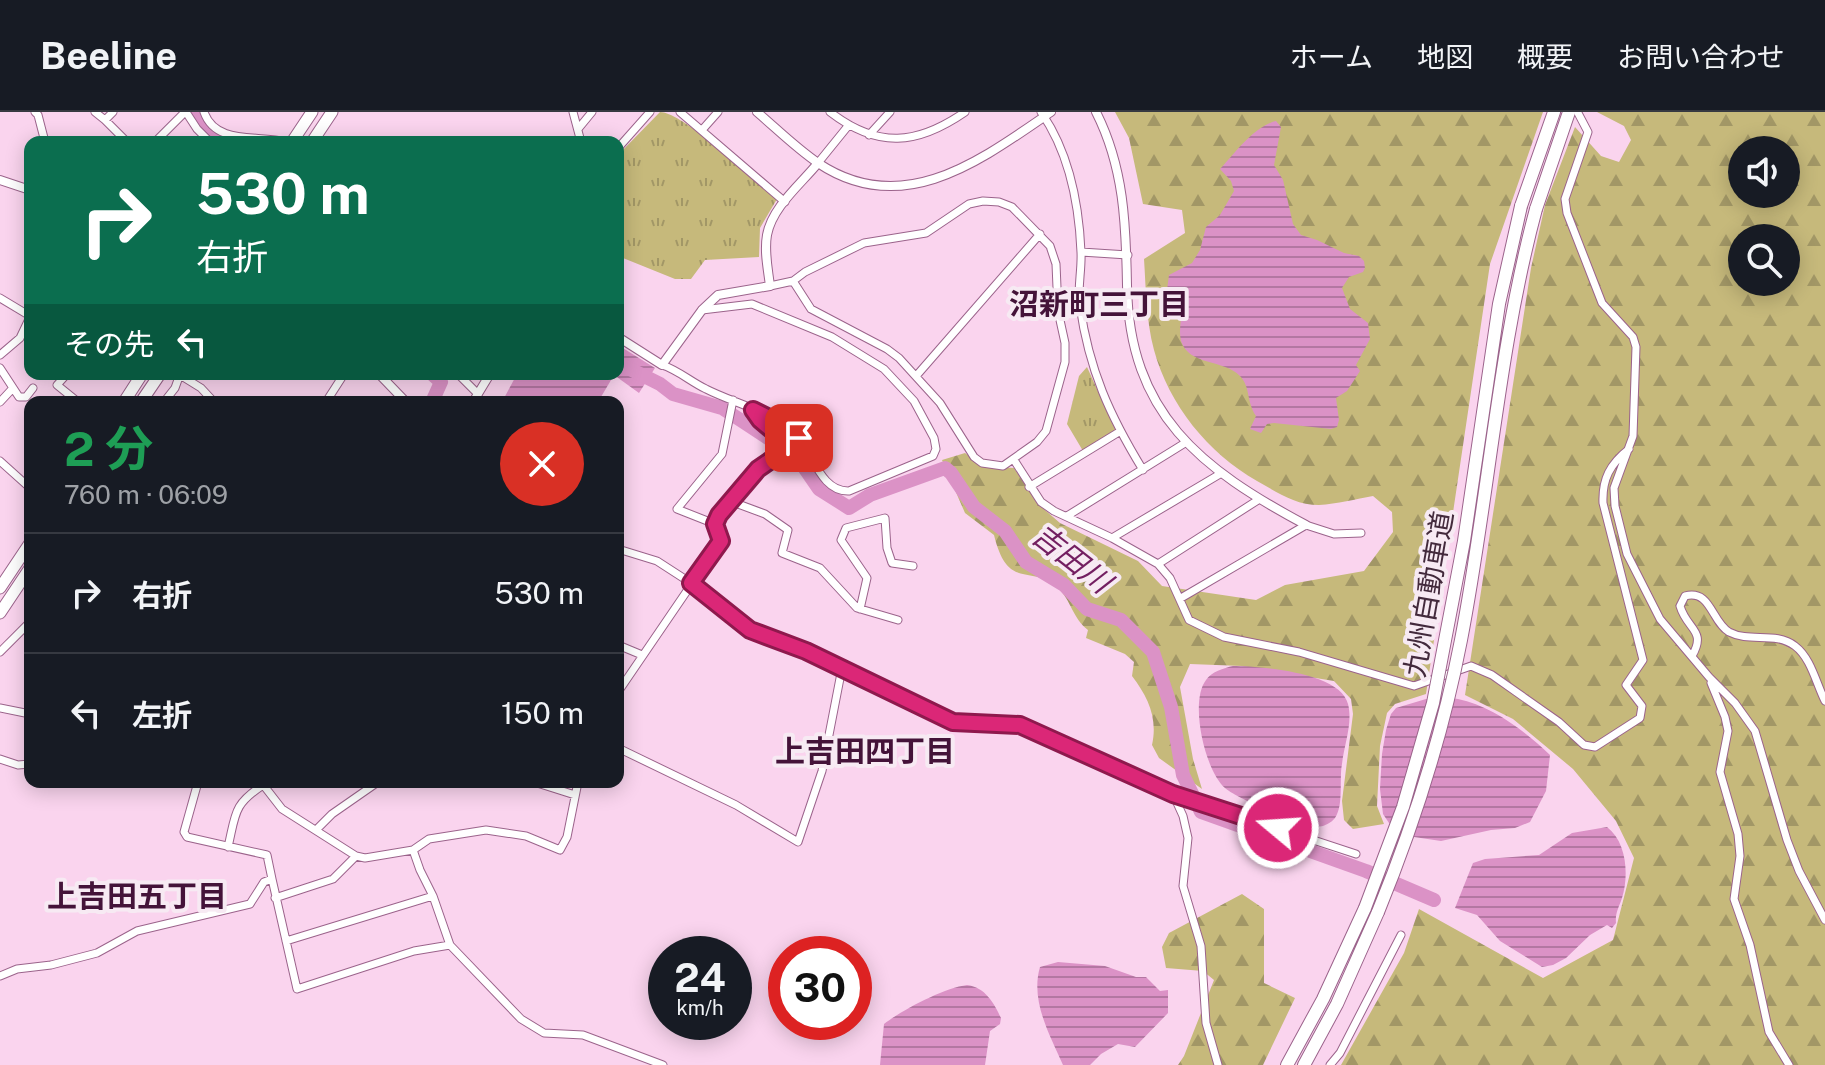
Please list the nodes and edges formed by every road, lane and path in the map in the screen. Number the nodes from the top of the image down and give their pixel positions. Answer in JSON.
{"nodes":[{"id":1,"x":95,"y":112,"type":"edge"},
{"id":2,"x":113,"y":112,"type":"edge"},
{"id":3,"x":186,"y":112,"type":"edge"},
{"id":4,"x":204,"y":112,"type":"edge"},
{"id":5,"x":312,"y":112,"type":"edge"},
{"id":6,"x":332,"y":112,"type":"edge"},
{"id":7,"x":573,"y":112,"type":"edge"},
{"id":8,"x":592,"y":112,"type":"edge"},
{"id":9,"x":650,"y":112,"type":"edge"},
{"id":10,"x":680,"y":112,"type":"edge"},
{"id":11,"x":718,"y":112,"type":"edge"},
{"id":12,"x":757,"y":112,"type":"edge"},
{"id":13,"x":831,"y":112,"type":"edge"},
{"id":14,"x":890,"y":112,"type":"edge"},
{"id":15,"x":965,"y":112,"type":"edge"},
{"id":16,"x":1096,"y":112,"type":"edge"},
{"id":17,"x":1554,"y":112,"type":"edge"},
{"id":18,"x":40,"y":113,"type":"edge"},
{"id":19,"x":1046,"y":113,"type":"edge"},
{"id":20,"x":1574,"y":113,"type":"edge"},
{"id":21,"x":105,"y":120,"type":"junction"},
{"id":22,"x":848,"y":126,"type":"junction"},
{"id":23,"x":578,"y":129,"type":"junction"},
{"id":24,"x":702,"y":130,"type":"junction"},
{"id":25,"x":869,"y":135,"type":"junction"},
{"id":26,"x":44,"y":136,"type":"edge"},
{"id":27,"x":121,"y":136,"type":"edge"},
{"id":28,"x":161,"y":136,"type":"edge"},
{"id":29,"x":204,"y":136,"type":"edge"},
{"id":30,"x":232,"y":136,"type":"edge"},
{"id":31,"x":296,"y":136,"type":"edge"},
{"id":32,"x":316,"y":136,"type":"edge"},
{"id":33,"x":580,"y":136,"type":"edge"},
{"id":34,"x":624,"y":141,"type":"edge"},
{"id":35,"x":818,"y":163,"type":"junction"},
{"id":36,"x":0,"y":180,"type":"edge"},
{"id":37,"x":24,"y":188,"type":"edge"},
{"id":38,"x":785,"y":202,"type":"junction"},
{"id":39,"x":1040,"y":234,"type":"junction"},
{"id":40,"x":1081,"y":252,"type":"junction"},
{"id":41,"x":1128,"y":255,"type":"junction"},
{"id":42,"x":793,"y":281,"type":"junction"},
{"id":43,"x":770,"y":286,"type":"junction"},
{"id":44,"x":0,"y":298,"type":"edge"},
{"id":45,"x":702,"y":310,"type":"junction"},
{"id":46,"x":24,"y":313,"type":"edge"},
{"id":47,"x":24,"y":330,"type":"edge"},
{"id":48,"x":624,"y":341,"type":"edge"},
{"id":49,"x":0,"y":355,"type":"edge"},
{"id":50,"x":662,"y":365,"type":"junction"},
{"id":51,"x":0,"y":368,"type":"edge"},
{"id":52,"x":917,"y":375,"type":"junction"},
{"id":53,"x":62,"y":380,"type":"edge"},
{"id":54,"x":188,"y":380,"type":"edge"},
{"id":55,"x":385,"y":380,"type":"edge"},
{"id":56,"x":13,"y":388,"type":"junction"},
{"id":57,"x":33,"y":388,"type":"dead end"},
{"id":58,"x":27,"y":396,"type":"edge"},
{"id":59,"x":71,"y":396,"type":"edge"},
{"id":60,"x":208,"y":396,"type":"edge"},
{"id":61,"x":400,"y":396,"type":"edge"},
{"id":62,"x":24,"y":397,"type":"edge"},
{"id":63,"x":733,"y":400,"type":"junction"},
{"id":64,"x":0,"y":402,"type":"edge"},
{"id":65,"x":753,"y":410,"type":"junction"},
{"id":66,"x":1119,"y":432,"type":"junction"},
{"id":67,"x":1185,"y":443,"type":"junction"},
{"id":68,"x":1629,"y":449,"type":"junction"},
{"id":69,"x":1014,"y":460,"type":"junction"},
{"id":70,"x":0,"y":461,"type":"edge"},
{"id":71,"x":1143,"y":470,"type":"junction"},
{"id":72,"x":1220,"y":474,"type":"junction"},
{"id":73,"x":24,"y":483,"type":"edge"},
{"id":74,"x":1029,"y":487,"type":"junction"},
{"id":75,"x":1258,"y":500,"type":"junction"},
{"id":76,"x":730,"y":501,"type":"junction"},
{"id":77,"x":1067,"y":516,"type":"junction"},
{"id":78,"x":715,"y":524,"type":"junction"},
{"id":79,"x":1306,"y":525,"type":"junction"},
{"id":80,"x":1361,"y":533,"type":"dead end"},
{"id":81,"x":1112,"y":538,"type":"junction"},
{"id":82,"x":624,"y":551,"type":"edge"},
{"id":83,"x":24,"y":552,"type":"edge"},
{"id":84,"x":1158,"y":564,"type":"junction"},
{"id":85,"x":913,"y":566,"type":"dead end"},
{"id":86,"x":24,"y":577,"type":"edge"},
{"id":87,"x":691,"y":583,"type":"junction"},
{"id":88,"x":0,"y":588,"type":"edge"},
{"id":89,"x":1181,"y":598,"type":"junction"},
{"id":90,"x":860,"y":609,"type":"junction"},
{"id":91,"x":0,"y":613,"type":"edge"},
{"id":92,"x":898,"y":620,"type":"dead end"},
{"id":93,"x":24,"y":628,"type":"edge"},
{"id":94,"x":624,"y":648,"type":"edge"},
{"id":95,"x":0,"y":652,"type":"edge"},
{"id":96,"x":642,"y":655,"type":"junction"},
{"id":97,"x":1692,"y":656,"type":"junction"},
{"id":98,"x":842,"y":668,"type":"junction"},
{"id":99,"x":1709,"y":677,"type":"junction"},
{"id":100,"x":624,"y":683,"type":"edge"},
{"id":101,"x":1825,"y":701,"type":"edge"},
{"id":102,"x":0,"y":708,"type":"edge"},
{"id":103,"x":24,"y":713,"type":"edge"},
{"id":104,"x":624,"y":751,"type":"edge"},
{"id":105,"x":0,"y":759,"type":"edge"},
{"id":106,"x":24,"y":764,"type":"edge"},
{"id":107,"x":196,"y":788,"type":"edge"},
{"id":108,"x":257,"y":788,"type":"edge"},
{"id":109,"x":265,"y":788,"type":"edge"},
{"id":110,"x":369,"y":788,"type":"edge"},
{"id":111,"x":553,"y":788,"type":"edge"},
{"id":112,"x":577,"y":788,"type":"edge"},
{"id":113,"x":1173,"y":794,"type":"junction"},
{"id":114,"x":575,"y":795,"type":"junction"},
{"id":115,"x":317,"y":829,"type":"junction"},
{"id":116,"x":228,"y":847,"type":"junction"},
{"id":117,"x":413,"y":850,"type":"junction"},
{"id":118,"x":1356,"y":854,"type":"dead end"},
{"id":119,"x":356,"y":856,"type":"junction"},
{"id":120,"x":272,"y":879,"type":"junction"},
{"id":121,"x":433,"y":896,"type":"junction"},
{"id":122,"x":275,"y":898,"type":"junction"},
{"id":123,"x":1371,"y":910,"type":"junction"},
{"id":124,"x":1825,"y":920,"type":"edge"},
{"id":125,"x":1401,"y":935,"type":"dead end"},
{"id":126,"x":286,"y":941,"type":"junction"},
{"id":127,"x":450,"y":945,"type":"junction"},
{"id":128,"x":0,"y":976,"type":"edge"},
{"id":129,"x":663,"y":1065,"type":"edge"},
{"id":130,"x":1218,"y":1065,"type":"edge"},
{"id":131,"x":1287,"y":1065,"type":"edge"},
{"id":132,"x":1304,"y":1065,"type":"edge"},
{"id":133,"x":1330,"y":1065,"type":"edge"},
{"id":134,"x":1789,"y":1065,"type":"edge"}],
"edges":[{"from":1,"to":21,"type":"street"},
{"from":2,"to":21,"type":"street"},
{"from":3,"to":28,"type":"street"},
{"from":3,"to":29,"type":"street"},
{"from":4,"to":30,"type":"street"},
{"from":5,"to":31,"type":"main road"},
{"from":6,"to":32,"type":"main road"},
{"from":7,"to":23,"type":"street"},
{"from":8,"to":23,"type":"street"},
{"from":9,"to":34,"type":"street"},
{"from":10,"to":24,"type":"street"},
{"from":11,"to":24,"type":"street"},
{"from":12,"to":35,"type":"street"},
{"from":13,"to":22,"type":"street"},
{"from":14,"to":25,"type":"street"},
{"from":15,"to":25,"type":"street"},
{"from":16,"to":41,"type":"street"},
{"from":17,"to":123,"type":"highway","name":"九州自動車道","bridge":true},
{"from":18,"to":26,"type":"street"},
{"from":19,"to":35,"type":"street"},
{"from":19,"to":40,"type":"street"},
{"from":20,"to":68,"type":"street"},
{"from":20,"to":123,"type":"highway","name":"九州自動車道","bridge":true},
{"from":21,"to":27,"type":"street"},
{"from":22,"to":25,"type":"street"},
{"from":22,"to":35,"type":"street"},
{"from":23,"to":33,"type":"street"},
{"from":24,"to":38,"type":"street"},
{"from":35,"to":38,"type":"street"},
{"from":36,"to":37,"type":"street"},
{"from":38,"to":43,"type":"street"},
{"from":39,"to":42,"type":"street"},
{"from":39,"to":52,"type":"street"},
{"from":39,"to":69,"type":"street"},
{"from":40,"to":41,"type":"street"},
{"from":40,"to":66,"type":"street"},
{"from":41,"to":67,"type":"street"},
{"from":42,"to":43,"type":"street"},
{"from":42,"to":52,"type":"street"},
{"from":43,"to":45,"type":"street"},
{"from":44,"to":46,"type":"street"},
{"from":45,"to":50,"type":"street"},
{"from":45,"to":65,"type":"street"},
{"from":47,"to":49,"type":"street"},
{"from":48,"to":50,"type":"street"},
{"from":50,"to":63,"type":"street"},
{"from":51,"to":56,"type":"street"},
{"from":52,"to":69,"type":"street"},
{"from":53,"to":59,"type":"street"},
{"from":54,"to":60,"type":"street"},
{"from":55,"to":61,"type":"street"},
{"from":56,"to":62,"type":"street"},
{"from":56,"to":64,"type":"street"},
{"from":57,"to":58,"type":"street"},
{"from":63,"to":65,"type":"street"},
{"from":63,"to":78,"type":"street"},
{"from":65,"to":76,"type":"street"},
{"from":66,"to":71,"type":"street"},
{"from":66,"to":74,"type":"street"},
{"from":67,"to":71,"type":"street"},
{"from":67,"to":72,"type":"street"},
{"from":68,"to":89,"type":"street"},
{"from":68,"to":97,"type":"street"},
{"from":69,"to":74,"type":"street"},
{"from":70,"to":73,"type":"street"},
{"from":71,"to":77,"type":"street"},
{"from":72,"to":75,"type":"street"},
{"from":72,"to":81,"type":"street"},
{"from":74,"to":77,"type":"street"},
{"from":75,"to":79,"type":"street"},
{"from":75,"to":84,"type":"street"},
{"from":76,"to":78,"type":"street"},
{"from":76,"to":90,"type":"street"},
{"from":77,"to":81,"type":"street"},
{"from":78,"to":87,"type":"street"},
{"from":79,"to":80,"type":"street"},
{"from":79,"to":89,"type":"street"},
{"from":81,"to":84,"type":"street"},
{"from":82,"to":87,"type":"street"},
{"from":83,"to":88,"type":"main road"},
{"from":84,"to":89,"type":"street"},
{"from":85,"to":90,"type":"street"},
{"from":86,"to":91,"type":"main road"},
{"from":87,"to":96,"type":"street"},
{"from":87,"to":98,"type":"street"},
{"from":90,"to":92,"type":"street"},
{"from":93,"to":95,"type":"street"},
{"from":94,"to":96,"type":"street"},
{"from":96,"to":100,"type":"street"},
{"from":97,"to":99,"type":"street"},
{"from":97,"to":101,"type":"street"},
{"from":98,"to":104,"type":"street"},
{"from":98,"to":113,"type":"street"},
{"from":99,"to":124,"type":"street"},
{"from":99,"to":134,"type":"street"},
{"from":102,"to":103,"type":"street"},
{"from":105,"to":106,"type":"street"},
{"from":107,"to":116,"type":"street"},
{"from":108,"to":116,"type":"street"},
{"from":109,"to":115,"type":"street"},
{"from":110,"to":115,"type":"street"},
{"from":111,"to":114,"type":"street"},
{"from":112,"to":114,"type":"street"},
{"from":113,"to":118,"type":"street"},
{"from":113,"to":130,"type":"street"},
{"from":114,"to":117,"type":"street"},
{"from":115,"to":119,"type":"street"},
{"from":116,"to":120,"type":"street"},
{"from":117,"to":119,"type":"street"},
{"from":117,"to":121,"type":"street"},
{"from":119,"to":122,"type":"street"},
{"from":120,"to":122,"type":"street"},
{"from":120,"to":128,"type":"street"},
{"from":121,"to":126,"type":"street"},
{"from":121,"to":127,"type":"street"},
{"from":122,"to":126,"type":"street"},
{"from":123,"to":131,"type":"highway","name":"九州自動車道"},
{"from":123,"to":132,"type":"highway","name":"九州自動車道"},
{"from":125,"to":133,"type":"street"},
{"from":126,"to":127,"type":"street"},
{"from":127,"to":129,"type":"street"}]}
